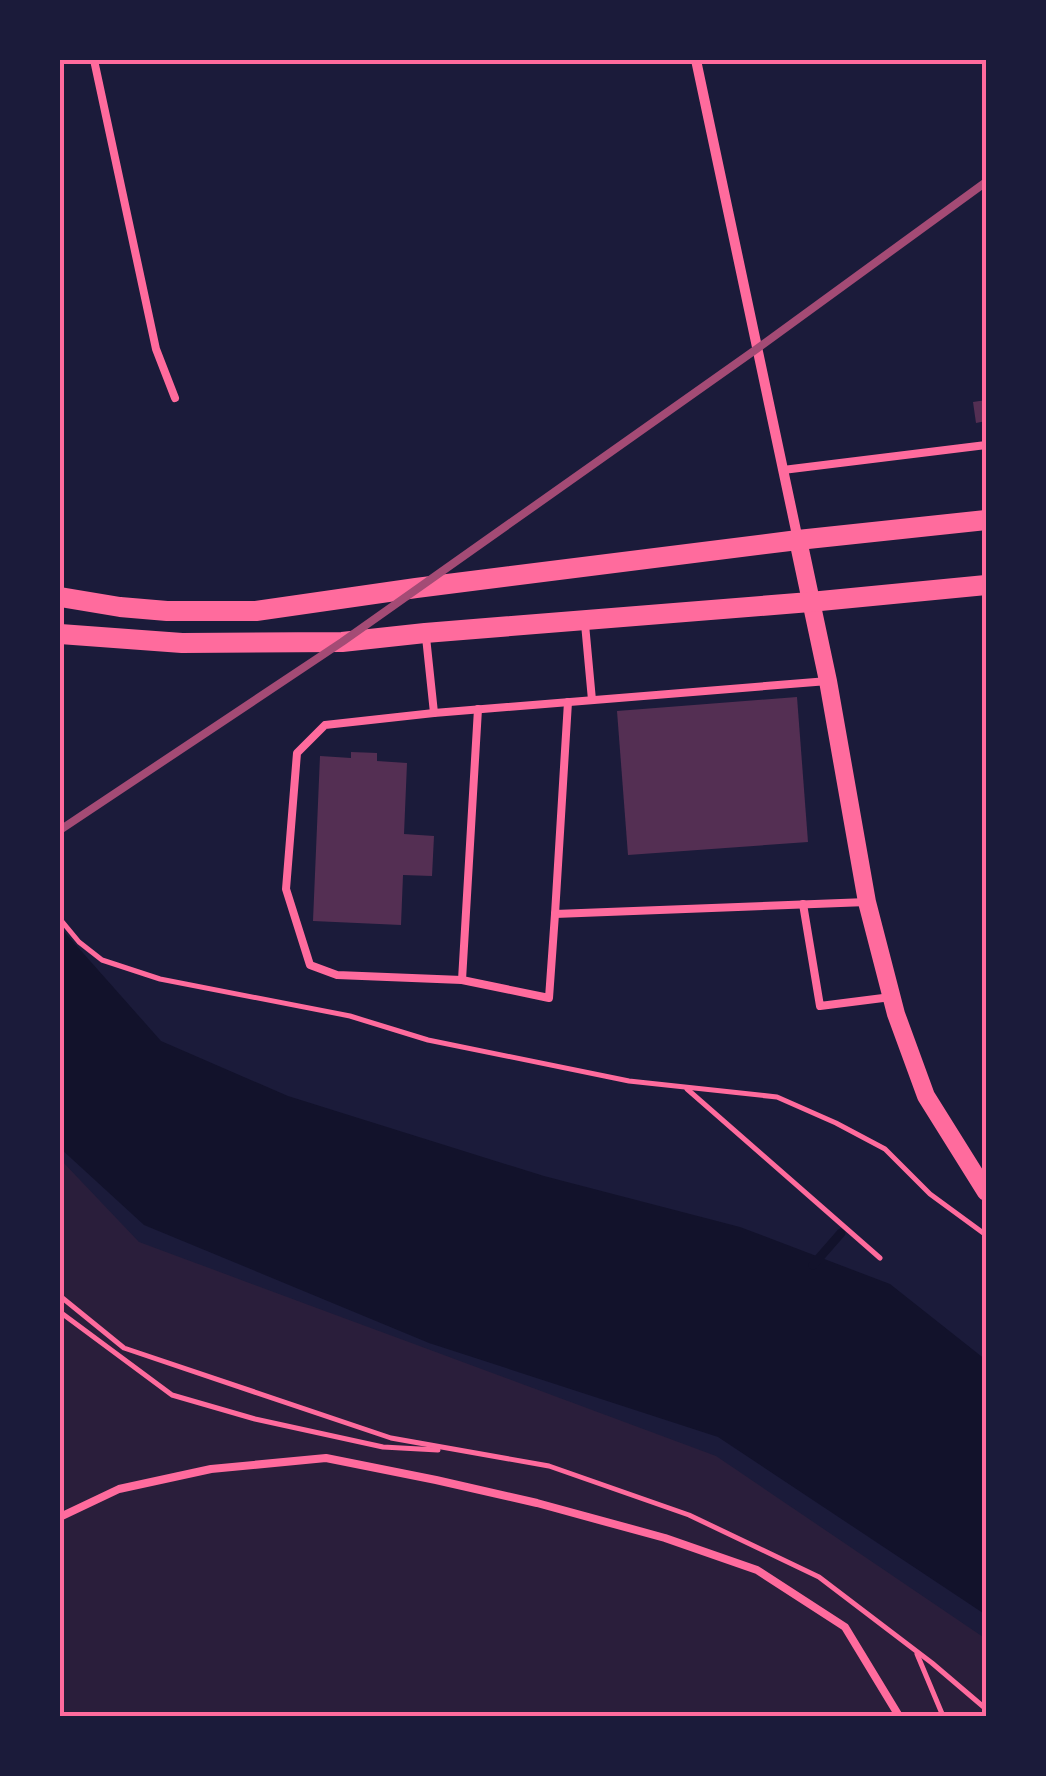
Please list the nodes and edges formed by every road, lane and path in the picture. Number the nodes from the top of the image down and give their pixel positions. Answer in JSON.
{"nodes":[{"id":1,"x":94,"y":60,"type":"edge"},
{"id":2,"x":696,"y":60,"type":"edge"},
{"id":3,"x":174,"y":398,"type":"dead end"},
{"id":4,"x":986,"y":444,"type":"edge"},
{"id":5,"x":784,"y":470,"type":"junction"},
{"id":6,"x":986,"y":520,"type":"edge"},
{"id":7,"x":798,"y":540,"type":"junction"},
{"id":8,"x":986,"y":585,"type":"edge"},
{"id":9,"x":60,"y":596,"type":"edge"},
{"id":10,"x":810,"y":602,"type":"junction"},
{"id":11,"x":584,"y":620,"type":"junction"},
{"id":12,"x":425,"y":633,"type":"junction"},
{"id":13,"x":60,"y":634,"type":"edge"},
{"id":14,"x":828,"y":682,"type":"junction"},
{"id":15,"x":592,"y":700,"type":"junction"},
{"id":16,"x":568,"y":702,"type":"junction"},
{"id":17,"x":478,"y":710,"type":"junction"},
{"id":18,"x":434,"y":713,"type":"junction"},
{"id":19,"x":867,"y":902,"type":"junction"},
{"id":20,"x":803,"y":904,"type":"junction"},
{"id":21,"x":555,"y":914,"type":"junction"},
{"id":22,"x":60,"y":920,"type":"edge"},
{"id":23,"x":462,"y":980,"type":"junction"},
{"id":24,"x":891,"y":997,"type":"junction"},
{"id":25,"x":684,"y":1087,"type":"junction"},
{"id":26,"x":986,"y":1192,"type":"edge"},
{"id":27,"x":986,"y":1235,"type":"edge"},
{"id":28,"x":880,"y":1258,"type":"dead end"},
{"id":29,"x":60,"y":1312,"type":"edge"},
{"id":30,"x":124,"y":1348,"type":"dead end"},
{"id":31,"x":118,"y":1355,"type":"junction"},
{"id":32,"x":464,"y":1451,"type":"dead end"},
{"id":33,"x":60,"y":1517,"type":"edge"},
{"id":34,"x":916,"y":1651,"type":"dead end"},
{"id":35,"x":899,"y":1716,"type":"edge"},
{"id":36,"x":943,"y":1716,"type":"edge"}],
"edges":[{"from":1,"to":3,"type":"lane"},
{"from":2,"to":5,"type":"street"},
{"from":4,"to":5,"type":"lane"},
{"from":5,"to":7,"type":"street"},
{"from":6,"to":7,"type":"main road"},
{"from":7,"to":9,"type":"main road"},
{"from":7,"to":10,"type":"street"},
{"from":8,"to":10,"type":"main road"},
{"from":10,"to":11,"type":"main road"},
{"from":10,"to":14,"type":"street"},
{"from":11,"to":12,"type":"main road"},
{"from":11,"to":15,"type":"lane"},
{"from":12,"to":13,"type":"main road"},
{"from":12,"to":18,"type":"lane"},
{"from":14,"to":15,"type":"lane"},
{"from":14,"to":19,"type":"street"},
{"from":15,"to":16,"type":"lane"},
{"from":16,"to":17,"type":"lane"},
{"from":16,"to":21,"type":"lane"},
{"from":17,"to":18,"type":"lane"},
{"from":17,"to":23,"type":"lane"},
{"from":18,"to":23,"type":"lane"},
{"from":19,"to":20,"type":"lane"},
{"from":19,"to":24,"type":"street"},
{"from":20,"to":21,"type":"lane"},
{"from":20,"to":24,"type":"lane"},
{"from":21,"to":23,"type":"lane"},
{"from":22,"to":25,"type":"path"},
{"from":24,"to":26,"type":"street"},
{"from":25,"to":27,"type":"path"},
{"from":25,"to":28,"type":"path"},
{"from":29,"to":31,"type":"path"},
{"from":30,"to":31,"type":"path"},
{"from":31,"to":32,"type":"path"},
{"from":33,"to":35,"type":"lane"},
{"from":34,"to":36,"type":"path"}]}
